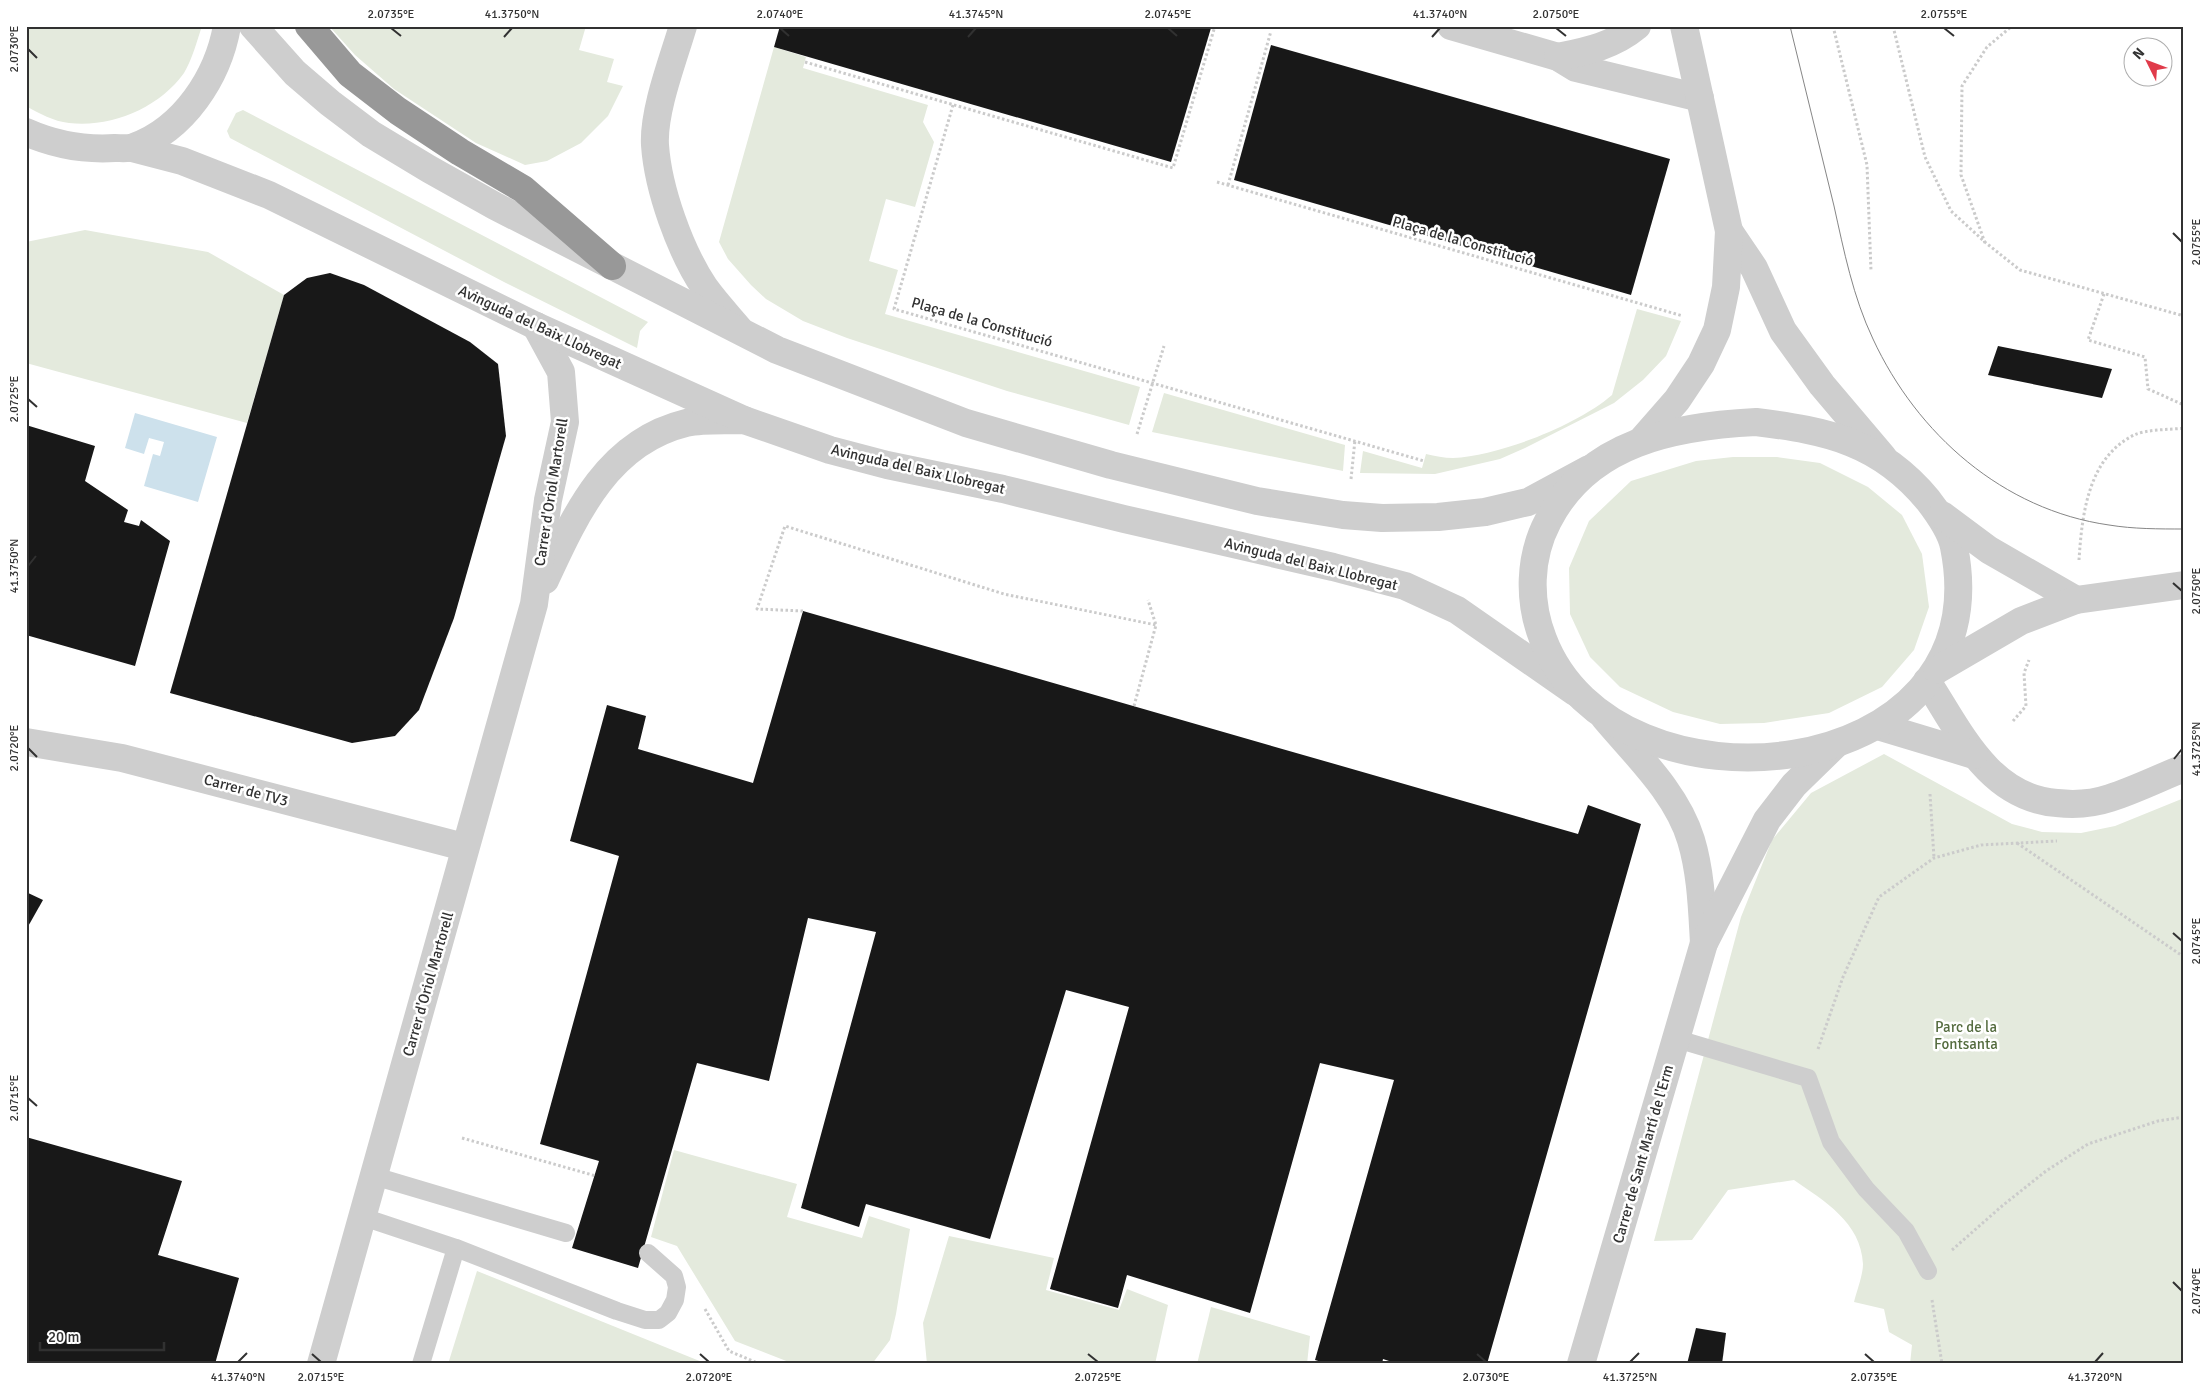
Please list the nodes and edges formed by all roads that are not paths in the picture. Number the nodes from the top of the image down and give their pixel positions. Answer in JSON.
{"nodes":[{"id":1,"x":227,"y":26,"type":"edge"},
{"id":2,"x":253,"y":26,"type":"edge"},
{"id":3,"x":309,"y":26,"type":"edge"},
{"id":4,"x":683,"y":26,"type":"edge"},
{"id":5,"x":1451,"y":26,"type":"edge"},
{"id":6,"x":1636,"y":26,"type":"edge"},
{"id":7,"x":1684,"y":26,"type":"edge"},
{"id":8,"x":1558,"y":57,"type":"junction"},
{"id":9,"x":1700,"y":98,"type":"junction"},
{"id":10,"x":26,"y":132,"type":"edge"},
{"id":11,"x":132,"y":148,"type":"junction"},
{"id":12,"x":1729,"y":231,"type":"junction"},
{"id":13,"x":612,"y":266,"type":"junction"},
{"id":14,"x":536,"y":326,"type":"junction"},
{"id":15,"x":739,"y":329,"type":"junction"},
{"id":16,"x":744,"y":420,"type":"junction"},
{"id":17,"x":1642,"y":440,"type":"junction"},
{"id":18,"x":1883,"y":457,"type":"junction"},
{"id":19,"x":1589,"y":469,"type":"junction"},
{"id":20,"x":1936,"y":510,"type":"junction"},
{"id":21,"x":2184,"y":585,"type":"edge"},
{"id":22,"x":2076,"y":600,"type":"junction"},
{"id":23,"x":534,"y":604,"type":"junction"},
{"id":24,"x":1932,"y":676,"type":"junction"},
{"id":25,"x":1575,"y":692,"type":"junction"},
{"id":26,"x":1605,"y":718,"type":"junction"},
{"id":27,"x":1878,"y":726,"type":"junction"},
{"id":28,"x":26,"y":742,"type":"edge"},
{"id":29,"x":1835,"y":745,"type":"junction"},
{"id":30,"x":1974,"y":755,"type":"junction"},
{"id":31,"x":2184,"y":768,"type":"edge"},
{"id":32,"x":464,"y":848,"type":"junction"},
{"id":33,"x":1704,"y":943,"type":"junction"},
{"id":34,"x":1677,"y":1039,"type":"junction"},
{"id":35,"x":374,"y":1176,"type":"junction"},
{"id":36,"x":363,"y":1217,"type":"junction"},
{"id":37,"x":566,"y":1233,"type":"dead end"},
{"id":38,"x":456,"y":1248,"type":"junction"},
{"id":39,"x":648,"y":1253,"type":"dead end"},
{"id":40,"x":1928,"y":1271,"type":"road end"},
{"id":41,"x":321,"y":1364,"type":"edge"},
{"id":42,"x":421,"y":1364,"type":"edge"},
{"id":43,"x":1581,"y":1364,"type":"edge"}],
"edges":[{"from":1,"to":11,"type":"street"},
{"from":2,"to":13,"type":"street"},
{"from":3,"to":13,"type":"highway"},
{"from":4,"to":15,"type":"street"},
{"from":5,"to":8,"type":"street"},
{"from":6,"to":8,"type":"street"},
{"from":7,"to":9,"type":"street"},
{"from":8,"to":9,"type":"street"},
{"from":9,"to":12,"type":"street"},
{"from":10,"to":11,"type":"street"},
{"from":11,"to":14,"type":"street","name":"Avinguda del Baix Llobregat"},
{"from":12,"to":17,"type":"street"},
{"from":12,"to":18,"type":"street"},
{"from":13,"to":15,"type":"street"},
{"from":14,"to":16,"type":"street","name":"Avinguda del Baix Llobregat"},
{"from":14,"to":23,"type":"street","name":"Carrer d'Oriol Martorell"},
{"from":15,"to":19,"type":"street"},
{"from":16,"to":23,"type":"street","name":"Carrer d'Oriol Martorell"},
{"from":16,"to":25,"type":"street","name":"Avinguda del Baix Llobregat"},
{"from":17,"to":18,"type":"street"},
{"from":17,"to":19,"type":"street"},
{"from":18,"to":20,"type":"street"},
{"from":19,"to":25,"type":"street"},
{"from":20,"to":22,"type":"street"},
{"from":20,"to":24,"type":"street"},
{"from":21,"to":22,"type":"street"},
{"from":22,"to":24,"type":"street"},
{"from":23,"to":32,"type":"street","name":"Carrer d'Oriol Martorell"},
{"from":24,"to":27,"type":"street"},
{"from":24,"to":30,"type":"street"},
{"from":25,"to":26,"type":"street"},
{"from":26,"to":29,"type":"street"},
{"from":26,"to":33,"type":"street","name":"Carrer de Sant Martí de l'Erm"},
{"from":27,"to":29,"type":"street"},
{"from":27,"to":30,"type":"street"},
{"from":28,"to":32,"type":"street","name":"Carrer de TV3"},
{"from":29,"to":33,"type":"street","name":"Carrer de Sant Martí de l'Erm"},
{"from":30,"to":31,"type":"street"},
{"from":32,"to":35,"type":"street","name":"Carrer d'Oriol Martorell"},
{"from":33,"to":34,"type":"street","name":"Carrer de Sant Martí de l'Erm"},
{"from":34,"to":40,"type":"lane"},
{"from":34,"to":43,"type":"street","name":"Carrer de Sant Martí de l'Erm"},
{"from":35,"to":36,"type":"street","name":"Carrer d'Oriol Martorell"},
{"from":35,"to":37,"type":"lane"},
{"from":36,"to":38,"type":"lane"},
{"from":36,"to":41,"type":"street","name":"Carrer d'Oriol Martorell"},
{"from":38,"to":39,"type":"lane"},
{"from":38,"to":42,"type":"lane"}]}
